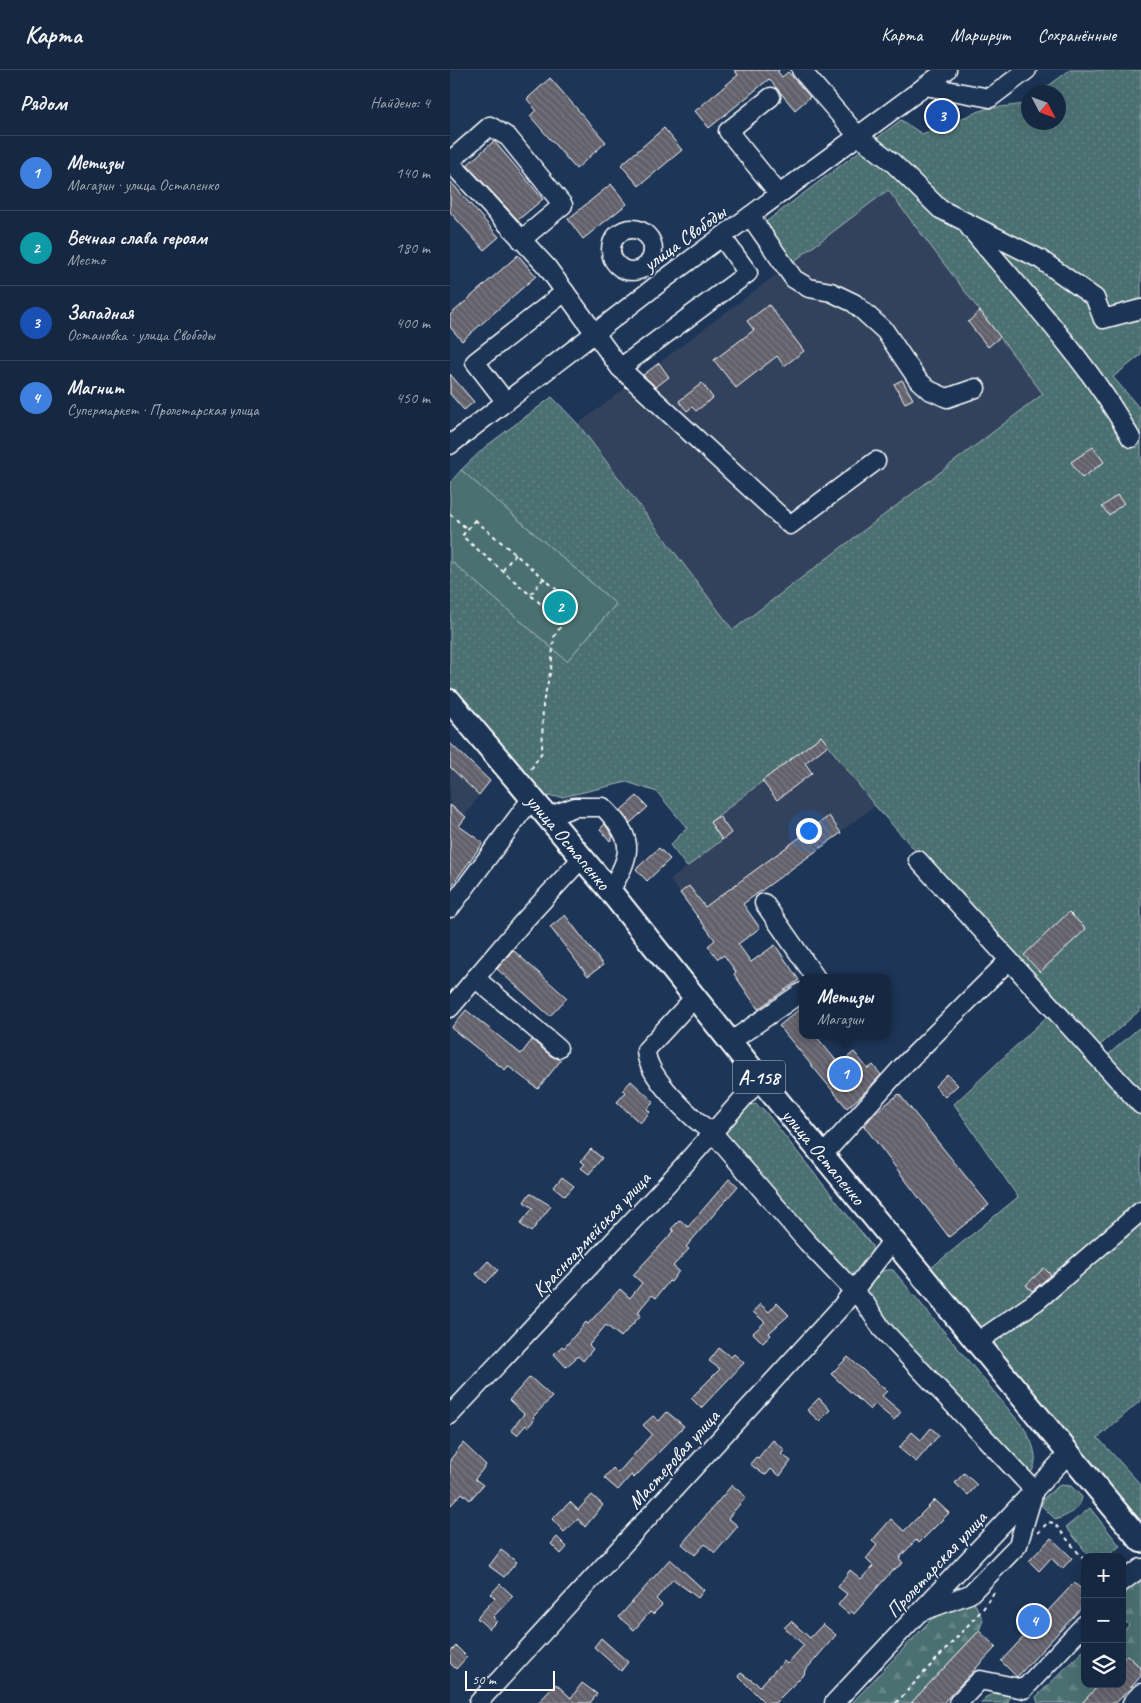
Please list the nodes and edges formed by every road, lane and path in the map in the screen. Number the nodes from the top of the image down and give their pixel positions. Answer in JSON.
{"nodes":[{"id":1,"x":801,"y":70,"type":"edge"},
{"id":2,"x":947,"y":70,"type":"edge"},
{"id":3,"x":1027,"y":70,"type":"edge"},
{"id":4,"x":925,"y":86,"type":"junction"},
{"id":5,"x":770,"y":97,"type":"dead end"},
{"id":6,"x":858,"y":136,"type":"junction"},
{"id":7,"x":450,"y":162,"type":"edge"},
{"id":8,"x":779,"y":194,"type":"junction"},
{"id":9,"x":750,"y":216,"type":"junction"},
{"id":10,"x":964,"y":220,"type":"junction"},
{"id":11,"x":722,"y":237,"type":"junction"},
{"id":12,"x":521,"y":240,"type":"junction"},
{"id":13,"x":643,"y":268,"type":"dead end"},
{"id":14,"x":655,"y":286,"type":"junction"},
{"id":15,"x":564,"y":292,"type":"junction"},
{"id":16,"x":1141,"y":309,"type":"edge"},
{"id":17,"x":594,"y":332,"type":"junction"},
{"id":18,"x":620,"y":368,"type":"junction"},
{"id":19,"x":976,"y":388,"type":"dead end"},
{"id":20,"x":505,"y":401,"type":"junction"},
{"id":21,"x":1131,"y":438,"type":"dead end"},
{"id":22,"x":450,"y":445,"type":"edge"},
{"id":23,"x":876,"y":461,"type":"dead end"},
{"id":24,"x":450,"y":514,"type":"edge"},
{"id":25,"x":467,"y":530,"type":"junction"},
{"id":26,"x":515,"y":554,"type":"junction"},
{"id":27,"x":502,"y":570,"type":"junction"},
{"id":28,"x":543,"y":579,"type":"junction"},
{"id":29,"x":530,"y":595,"type":"junction"},
{"id":30,"x":563,"y":623,"type":"junction"},
{"id":31,"x":450,"y":701,"type":"edge"},
{"id":32,"x":527,"y":792,"type":"junction"},
{"id":33,"x":547,"y":817,"type":"junction"},
{"id":34,"x":582,"y":858,"type":"junction"},
{"id":35,"x":918,"y":860,"type":"dead end"},
{"id":36,"x":610,"y":891,"type":"junction"},
{"id":37,"x":764,"y":903,"type":"dead end"},
{"id":38,"x":450,"y":908,"type":"edge"},
{"id":39,"x":1009,"y":960,"type":"junction"},
{"id":40,"x":813,"y":974,"type":"edge"},
{"id":41,"x":476,"y":978,"type":"junction"},
{"id":42,"x":799,"y":994,"type":"edge"},
{"id":43,"x":694,"y":998,"type":"junction"},
{"id":44,"x":450,"y":1008,"type":"edge"},
{"id":45,"x":730,"y":1042,"type":"junction"},
{"id":46,"x":558,"y":1048,"type":"dead end"},
{"id":47,"x":760,"y":1079,"type":"junction"},
{"id":48,"x":1141,"y":1105,"type":"edge"},
{"id":49,"x":713,"y":1133,"type":"junction"},
{"id":50,"x":823,"y":1155,"type":"junction"},
{"id":51,"x":1141,"y":1210,"type":"edge"},
{"id":52,"x":893,"y":1240,"type":"junction"},
{"id":53,"x":852,"y":1292,"type":"junction"},
{"id":54,"x":977,"y":1342,"type":"junction"},
{"id":55,"x":450,"y":1415,"type":"edge"},
{"id":56,"x":1069,"y":1453,"type":"junction"},
{"id":57,"x":1034,"y":1490,"type":"junction"},
{"id":58,"x":1034,"y":1537,"type":"dead end"},
{"id":59,"x":1141,"y":1541,"type":"edge"},
{"id":60,"x":1081,"y":1556,"type":"edge"},
{"id":61,"x":1141,"y":1568,"type":"edge"},
{"id":62,"x":1126,"y":1579,"type":"edge"},
{"id":63,"x":999,"y":1584,"type":"dead end"},
{"id":64,"x":920,"y":1612,"type":"junction"},
{"id":65,"x":1081,"y":1628,"type":"edge"},
{"id":66,"x":1141,"y":1693,"type":"edge"},
{"id":67,"x":478,"y":1703,"type":"edge"},
{"id":68,"x":834,"y":1703,"type":"edge"},
{"id":69,"x":896,"y":1703,"type":"edge"},
{"id":70,"x":958,"y":1703,"type":"edge"},
{"id":71,"x":1132,"y":1703,"type":"edge"}],
"edges":[{"from":1,"to":6,"type":"street"},
{"from":2,"to":4,"type":"street","name":"улица Свободы"},
{"from":3,"to":4,"type":"street"},
{"from":4,"to":6,"type":"street","name":"улица Свободы"},
{"from":5,"to":8,"type":"street"},
{"from":6,"to":8,"type":"street","name":"улица Свободы"},
{"from":6,"to":10,"type":"street"},
{"from":7,"to":12,"type":"street"},
{"from":7,"to":12,"type":"street"},
{"from":8,"to":9,"type":"street","name":"улица Свободы"},
{"from":9,"to":11,"type":"street","name":"улица Свободы"},
{"from":9,"to":19,"type":"street"},
{"from":10,"to":16,"type":"street"},
{"from":10,"to":21,"type":"street"},
{"from":11,"to":14,"type":"street","name":"улица Свободы"},
{"from":11,"to":18,"type":"street"},
{"from":12,"to":15,"type":"street"},
{"from":13,"to":14,"type":"street"},
{"from":14,"to":17,"type":"street","name":"улица Свободы"},
{"from":15,"to":17,"type":"street"},
{"from":15,"to":20,"type":"street"},
{"from":17,"to":18,"type":"street"},
{"from":17,"to":20,"type":"street","name":"улица Свободы"},
{"from":18,"to":23,"type":"street"},
{"from":20,"to":22,"type":"street","name":"улица Свободы"},
{"from":24,"to":25,"type":"path"},
{"from":25,"to":26,"type":"path"},
{"from":25,"to":27,"type":"path"},
{"from":26,"to":27,"type":"path"},
{"from":26,"to":28,"type":"path"},
{"from":27,"to":29,"type":"path"},
{"from":28,"to":29,"type":"path"},
{"from":28,"to":30,"type":"path"},
{"from":29,"to":30,"type":"path"},
{"from":30,"to":32,"type":"path"},
{"from":31,"to":32,"type":"main road","name":"улица Остапенко","number":"А-158"},
{"from":32,"to":33,"type":"main road","name":"улица Остапенко","number":"А-158"},
{"from":32,"to":38,"type":"street"},
{"from":33,"to":34,"type":"main road","name":"улица Остапенко","number":"А-158"},
{"from":33,"to":36,"type":"street"},
{"from":34,"to":36,"type":"main road","name":"улица Остапенко","number":"А-158"},
{"from":34,"to":41,"type":"street"},
{"from":35,"to":39,"type":"street"},
{"from":36,"to":43,"type":"main road","name":"улица Остапенко","number":"А-158"},
{"from":37,"to":40,"type":"street"},
{"from":39,"to":48,"type":"street"},
{"from":39,"to":50,"type":"street"},
{"from":41,"to":44,"type":"street"},
{"from":41,"to":46,"type":"street"},
{"from":42,"to":45,"type":"street"},
{"from":43,"to":45,"type":"main road","name":"улица Остапенко","number":"А-158"},
{"from":43,"to":49,"type":"street"},
{"from":45,"to":47,"type":"main road","name":"улица Остапенко","number":"А-158"},
{"from":47,"to":49,"type":"street","name":"Красноармейская улица"},
{"from":47,"to":50,"type":"main road","name":"улица Остапенко","number":"А-158"},
{"from":49,"to":53,"type":"street"},
{"from":49,"to":55,"type":"street","name":"Красноармейская улица"},
{"from":50,"to":52,"type":"main road","name":"улица Остапенко","number":"А-158"},
{"from":51,"to":54,"type":"street"},
{"from":52,"to":53,"type":"street","name":"Мастеровая улица"},
{"from":52,"to":54,"type":"main road","name":"улица Остапенко","number":"А-158"},
{"from":53,"to":57,"type":"street"},
{"from":53,"to":67,"type":"street","name":"Мастеровая улица"},
{"from":54,"to":56,"type":"main road","name":"улица Остапенко","number":"А-158"},
{"from":56,"to":57,"type":"street","name":"Пролетарская улица"},
{"from":56,"to":59,"type":"main road","name":"улица Остапенко","number":"А-158"},
{"from":57,"to":64,"type":"street","name":"Пролетарская улица"},
{"from":57,"to":64,"type":"street"},
{"from":58,"to":60,"type":"path"},
{"from":61,"to":62,"type":"street"},
{"from":63,"to":69,"type":"path"},
{"from":64,"to":68,"type":"street","name":"Пролетарская улица"},
{"from":65,"to":70,"type":"street"},
{"from":66,"to":71,"type":"street"}]}
